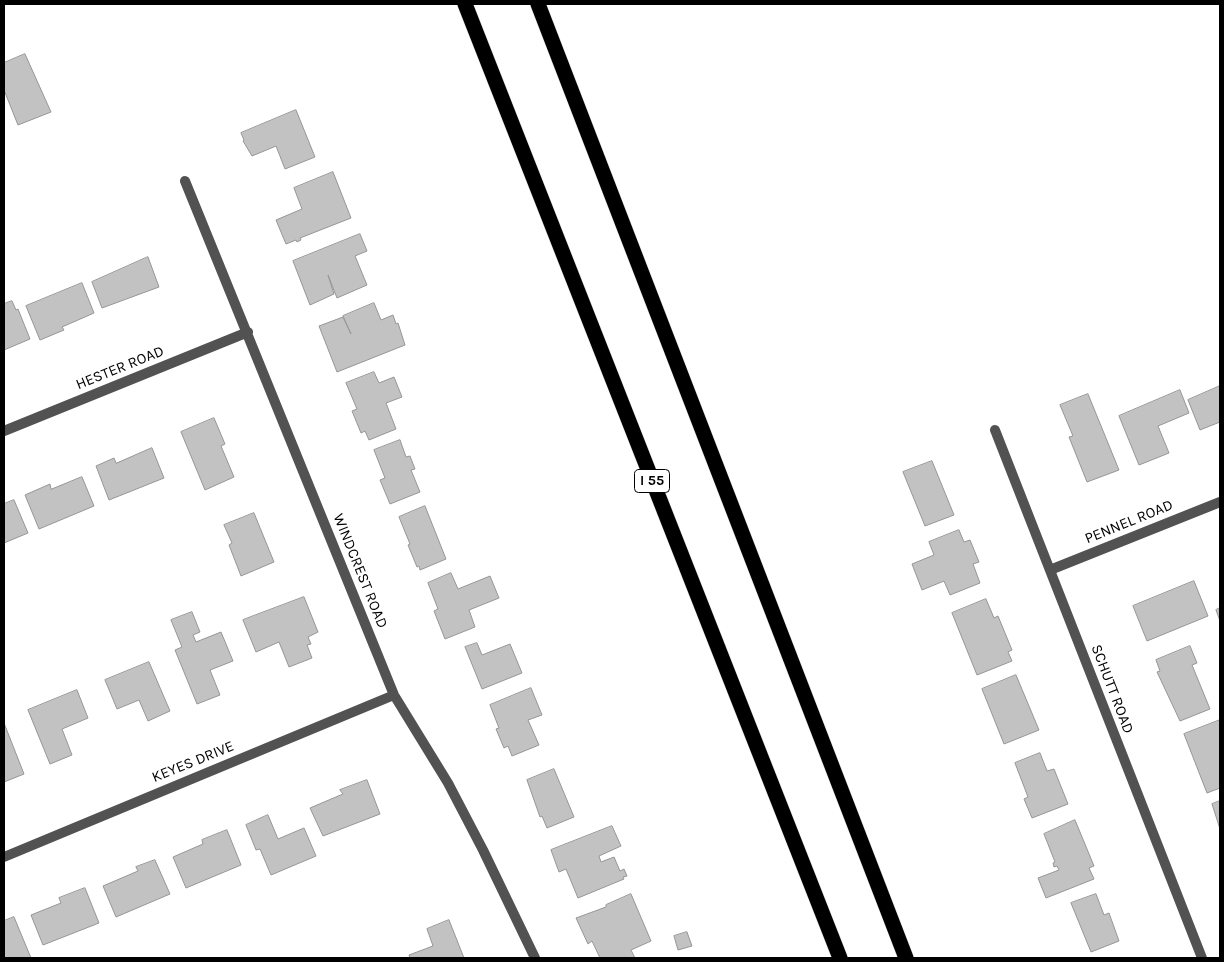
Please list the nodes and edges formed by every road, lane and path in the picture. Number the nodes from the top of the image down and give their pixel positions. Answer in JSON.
{"nodes":[{"id":1,"x":464,"y":4,"type":"edge"},
{"id":2,"x":538,"y":4,"type":"edge"},
{"id":3,"x":184,"y":181,"type":"dead end"},
{"id":4,"x":248,"y":332,"type":"junction"},
{"id":5,"x":995,"y":430,"type":"dead end"},
{"id":6,"x":4,"y":431,"type":"edge"},
{"id":7,"x":1220,"y":502,"type":"edge"},
{"id":8,"x":1050,"y":570,"type":"junction"},
{"id":9,"x":394,"y":695,"type":"junction"},
{"id":10,"x":4,"y":857,"type":"edge"},
{"id":11,"x":535,"y":958,"type":"edge"},
{"id":12,"x":840,"y":958,"type":"edge"},
{"id":13,"x":906,"y":958,"type":"edge"},
{"id":14,"x":1202,"y":958,"type":"edge"}],
"edges":[{"from":1,"to":12,"type":"highway","number":"I 55"},
{"from":2,"to":13,"type":"highway"},
{"from":3,"to":4,"type":"street","name":"WINDCREST ROAD"},
{"from":4,"to":6,"type":"street","name":"HESTER ROAD"},
{"from":4,"to":9,"type":"street","name":"WINDCREST ROAD"},
{"from":5,"to":8,"type":"street","name":"SCHUTT ROAD"},
{"from":7,"to":8,"type":"street","name":"PENNEL ROAD"},
{"from":8,"to":14,"type":"street","name":"SCHUTT ROAD"},
{"from":9,"to":10,"type":"street","name":"KEYES DRIVE"},
{"from":9,"to":11,"type":"street","name":"WINDCREST ROAD"}]}
